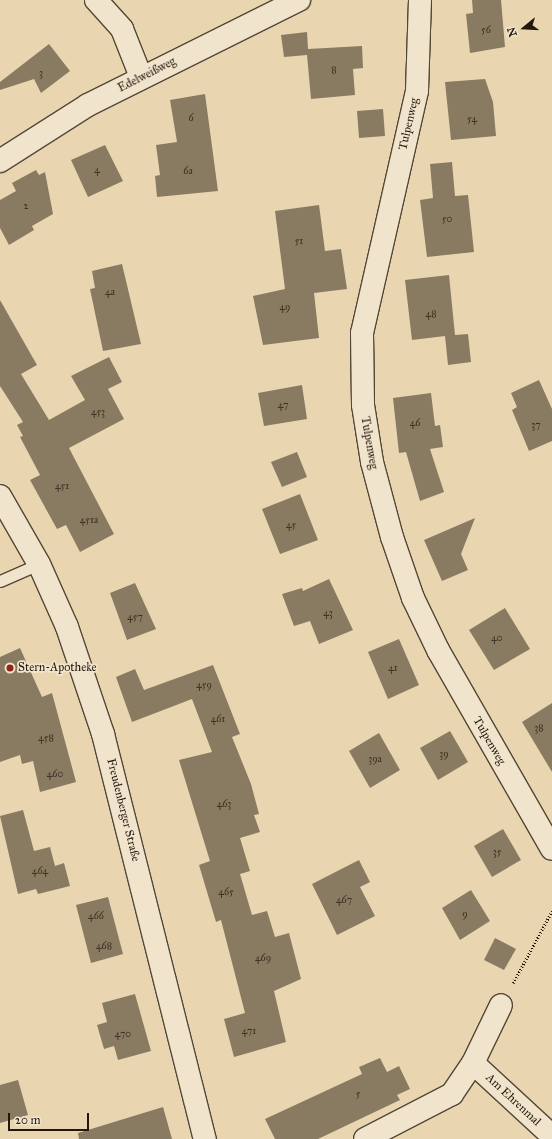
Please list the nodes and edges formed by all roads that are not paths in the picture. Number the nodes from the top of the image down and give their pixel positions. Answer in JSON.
{"nodes":[{"id":1,"x":96,"y":0,"type":"edge"},
{"id":2,"x":299,"y":0,"type":"edge"},
{"id":3,"x":420,"y":0,"type":"edge"},
{"id":4,"x":141,"y":77,"type":"junction"},
{"id":5,"x":0,"y":161,"type":"edge"},
{"id":6,"x":0,"y":496,"type":"edge"},
{"id":7,"x":39,"y":564,"type":"junction"},
{"id":8,"x":0,"y":581,"type":"edge"},
{"id":9,"x":552,"y":849,"type":"edge"},
{"id":10,"x":500,"y":1005,"type":"road end"},
{"id":11,"x":473,"y":1063,"type":"junction"},
{"id":12,"x":552,"y":1136,"type":"edge"},
{"id":13,"x":205,"y":1139,"type":"edge"},
{"id":14,"x":365,"y":1139,"type":"edge"}],
"edges":[{"from":1,"to":4,"type":"street"},
{"from":2,"to":4,"type":"street","name":"Edelweißweg"},
{"from":3,"to":9,"type":"street","name":"Tulpenweg"},
{"from":4,"to":5,"type":"street","name":"Edelweißweg"},
{"from":6,"to":7,"type":"street","name":"Freudenberger Straße"},
{"from":7,"to":8,"type":"lane"},
{"from":7,"to":13,"type":"street","name":"Freudenberger Straße"},
{"from":10,"to":11,"type":"street","name":"Am Ehrenmal"},
{"from":11,"to":12,"type":"street","name":"Am Ehrenmal"},
{"from":11,"to":14,"type":"street","name":"Am Ehrenmal"}]}
